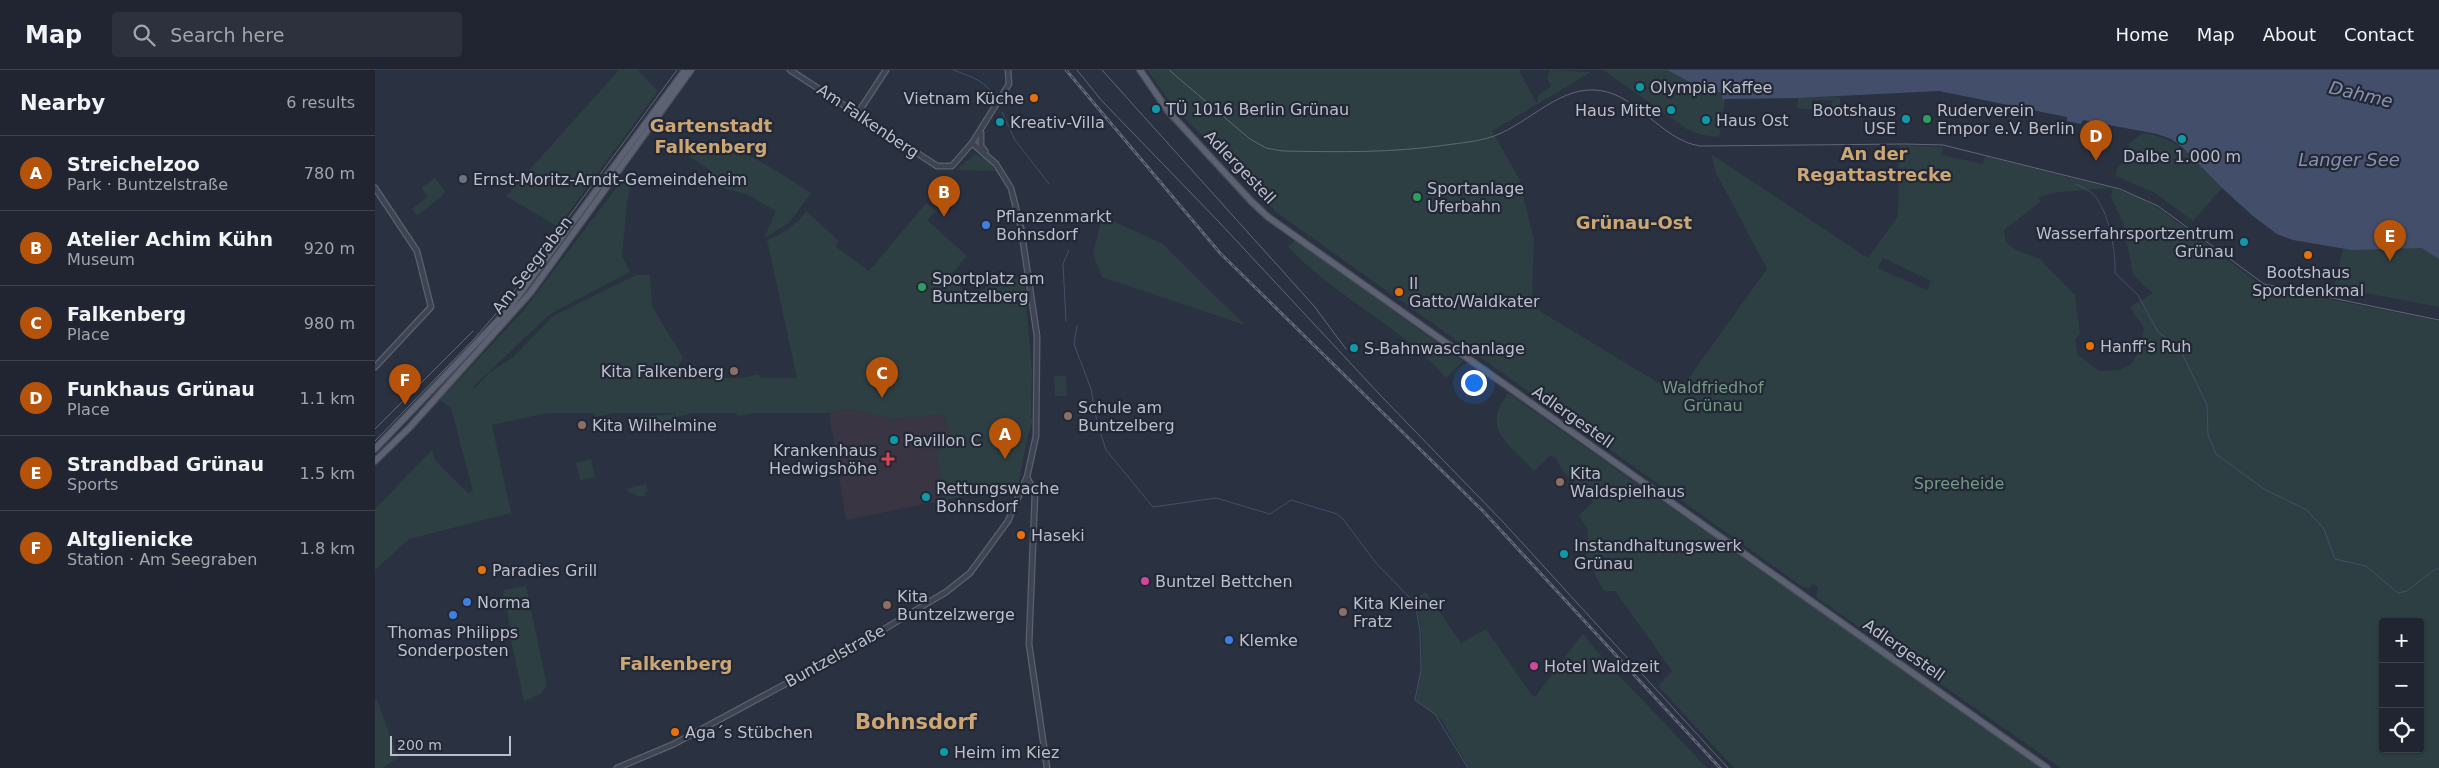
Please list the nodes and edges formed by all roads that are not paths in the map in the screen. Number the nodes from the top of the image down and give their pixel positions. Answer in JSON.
{"nodes":[{"id":1,"x":685,"y":70,"type":"edge"},
{"id":2,"x":691,"y":70,"type":"edge"},
{"id":3,"x":790,"y":70,"type":"edge"},
{"id":4,"x":886,"y":70,"type":"edge"},
{"id":5,"x":1009,"y":70,"type":"edge"},
{"id":6,"x":1140,"y":70,"type":"edge"},
{"id":7,"x":857,"y":113,"type":"junction"},
{"id":8,"x":982,"y":129,"type":"junction"},
{"id":9,"x":972,"y":143,"type":"junction"},
{"id":10,"x":987,"y":155,"type":"junction"},
{"id":11,"x":375,"y":188,"type":"edge"},
{"id":12,"x":375,"y":367,"type":"edge"},
{"id":13,"x":375,"y":449,"type":"edge"},
{"id":14,"x":375,"y":461,"type":"edge"},
{"id":15,"x":1027,"y":477,"type":"junction"},
{"id":16,"x":617,"y":768,"type":"edge"},
{"id":17,"x":1047,"y":768,"type":"edge"},
{"id":18,"x":2047,"y":768,"type":"edge"}],
"edges":[{"from":1,"to":13,"type":"main road","name":"Am Seegraben"},
{"from":2,"to":14,"type":"main road","name":"Am Seegraben"},
{"from":3,"to":7,"type":"street","name":"Am Falkenberg"},
{"from":4,"to":7,"type":"street"},
{"from":5,"to":8,"type":"street"},
{"from":6,"to":18,"type":"main road","name":"Adlergestell"},
{"from":7,"to":9,"type":"street","name":"Am Falkenberg"},
{"from":8,"to":9,"type":"street"},
{"from":8,"to":10,"type":"street","name":"Buntzelstraße"},
{"from":9,"to":10,"type":"street","name":"Buntzelstraße"},
{"from":10,"to":15,"type":"street","name":"Buntzelstraße"},
{"from":11,"to":12,"type":"street"},
{"from":15,"to":16,"type":"street","name":"Buntzelstraße"},
{"from":15,"to":17,"type":"street"}]}
